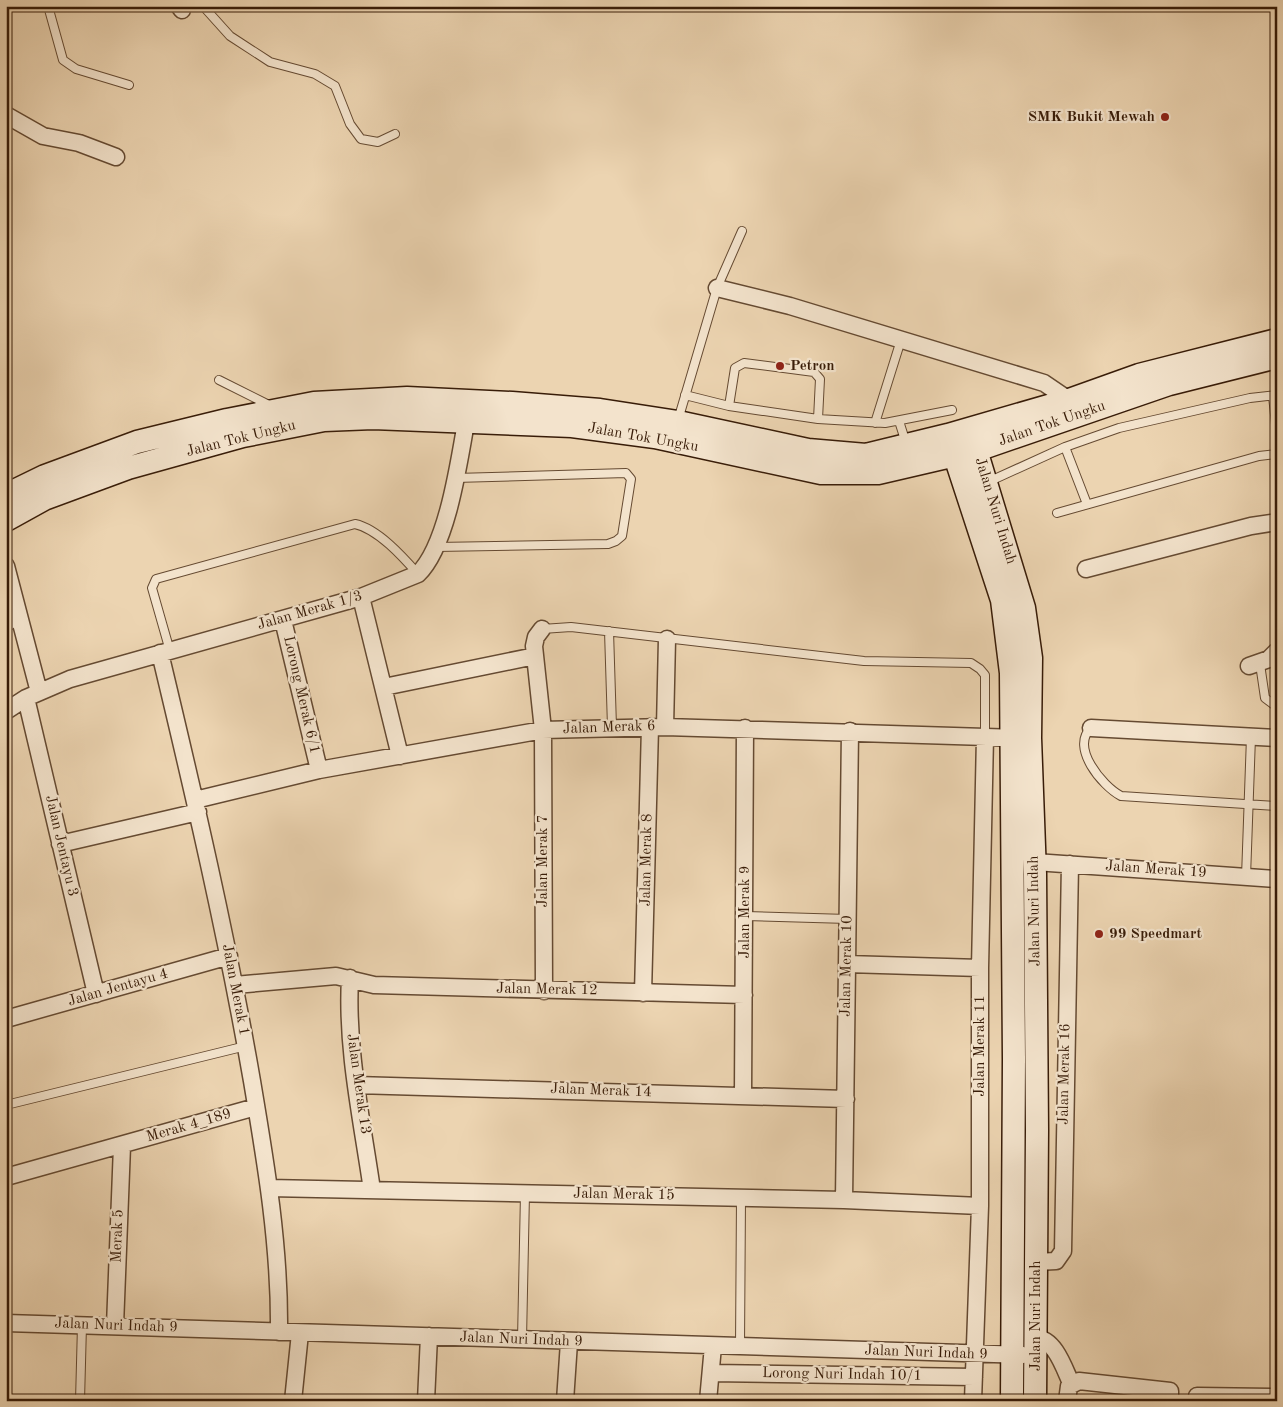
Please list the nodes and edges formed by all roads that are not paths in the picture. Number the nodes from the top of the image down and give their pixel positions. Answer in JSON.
{"nodes":[{"id":1,"x":48,"y":6,"type":"edge"},
{"id":2,"x":202,"y":6,"type":"edge"},
{"id":3,"x":129,"y":85,"type":"dead end"},
{"id":4,"x":6,"y":116,"type":"edge"},
{"id":5,"x":395,"y":134,"type":"dead end"},
{"id":6,"x":116,"y":157,"type":"dead end"},
{"id":7,"x":742,"y":231,"type":"dead end"},
{"id":8,"x":717,"y":288,"type":"junction"},
{"id":9,"x":901,"y":340,"type":"junction"},
{"id":10,"x":1277,"y":340,"type":"edge"},
{"id":11,"x":1277,"y":357,"type":"edge"},
{"id":12,"x":219,"y":380,"type":"dead end"},
{"id":13,"x":685,"y":395,"type":"junction"},
{"id":14,"x":1275,"y":396,"type":"edge"},
{"id":15,"x":1068,"y":400,"type":"junction"},
{"id":16,"x":728,"y":406,"type":"junction"},
{"id":17,"x":278,"y":410,"type":"junction"},
{"id":18,"x":952,"y":410,"type":"dead end"},
{"id":19,"x":468,"y":411,"type":"junction"},
{"id":20,"x":818,"y":419,"type":"junction"},
{"id":21,"x":899,"y":421,"type":"junction"},
{"id":22,"x":678,"y":422,"type":"junction"},
{"id":23,"x":874,"y":423,"type":"junction"},
{"id":24,"x":1277,"y":434,"type":"edge"},
{"id":25,"x":962,"y":442,"type":"junction"},
{"id":26,"x":907,"y":446,"type":"junction"},
{"id":27,"x":1064,"y":447,"type":"junction"},
{"id":28,"x":1277,"y":454,"type":"edge"},
{"id":29,"x":456,"y":472,"type":"junction"},
{"id":30,"x":986,"y":483,"type":"junction"},
{"id":31,"x":6,"y":495,"type":"edge"},
{"id":32,"x":1087,"y":504,"type":"junction"},
{"id":33,"x":1057,"y":513,"type":"dead end"},
{"id":34,"x":6,"y":520,"type":"edge"},
{"id":35,"x":1277,"y":526,"type":"edge"},
{"id":36,"x":435,"y":547,"type":"junction"},
{"id":37,"x":6,"y":566,"type":"edge"},
{"id":38,"x":1086,"y":569,"type":"dead end"},
{"id":39,"x":418,"y":574,"type":"junction"},
{"id":40,"x":361,"y":597,"type":"junction"},
{"id":41,"x":283,"y":620,"type":"junction"},
{"id":42,"x":13,"y":623,"type":"edge"},
{"id":43,"x":542,"y":629,"type":"joint"},
{"id":44,"x":609,"y":631,"type":"junction"},
{"id":45,"x":667,"y":639,"type":"junction"},
{"id":46,"x":1277,"y":651,"type":"edge"},
{"id":47,"x":165,"y":652,"type":"junction"},
{"id":48,"x":535,"y":656,"type":"junction"},
{"id":49,"x":1254,"y":665,"type":"joint"},
{"id":50,"x":384,"y":687,"type":"junction"},
{"id":51,"x":33,"y":695,"type":"junction"},
{"id":52,"x":1277,"y":708,"type":"edge"},
{"id":53,"x":6,"y":711,"type":"edge"},
{"id":54,"x":612,"y":727,"type":"junction"},
{"id":55,"x":657,"y":727,"type":"junction"},
{"id":56,"x":745,"y":728,"type":"junction"},
{"id":57,"x":1090,"y":728,"type":"joint"},
{"id":58,"x":543,"y":730,"type":"junction"},
{"id":59,"x":850,"y":731,"type":"junction"},
{"id":60,"x":985,"y":737,"type":"junction"},
{"id":61,"x":1251,"y":737,"type":"junction"},
{"id":62,"x":1020,"y":738,"type":"junction"},
{"id":63,"x":1277,"y":738,"type":"edge"},
{"id":64,"x":400,"y":756,"type":"junction"},
{"id":65,"x":319,"y":770,"type":"junction"},
{"id":66,"x":1247,"y":804,"type":"junction"},
{"id":67,"x":196,"y":806,"type":"junction"},
{"id":68,"x":1277,"y":806,"type":"edge"},
{"id":69,"x":60,"y":844,"type":"junction"},
{"id":70,"x":1035,"y":862,"type":"junction"},
{"id":71,"x":1070,"y":864,"type":"junction"},
{"id":72,"x":1246,"y":877,"type":"junction"},
{"id":73,"x":1277,"y":879,"type":"edge"},
{"id":74,"x":745,"y":916,"type":"junction"},
{"id":75,"x":848,"y":919,"type":"junction"},
{"id":76,"x":229,"y":956,"type":"junction"},
{"id":77,"x":847,"y":964,"type":"junction"},
{"id":78,"x":980,"y":968,"type":"junction"},
{"id":79,"x":350,"y":978,"type":"junction"},
{"id":80,"x":235,"y":984,"type":"junction"},
{"id":81,"x":544,"y":991,"type":"junction"},
{"id":82,"x":643,"y":992,"type":"junction"},
{"id":83,"x":96,"y":994,"type":"junction"},
{"id":84,"x":744,"y":994,"type":"junction"},
{"id":85,"x":6,"y":1018,"type":"edge"},
{"id":86,"x":246,"y":1046,"type":"junction"},
{"id":87,"x":356,"y":1085,"type":"junction"},
{"id":88,"x":743,"y":1095,"type":"junction"},
{"id":89,"x":846,"y":1098,"type":"junction"},
{"id":90,"x":6,"y":1105,"type":"edge"},
{"id":91,"x":256,"y":1107,"type":"junction"},
{"id":92,"x":122,"y":1146,"type":"junction"},
{"id":93,"x":6,"y":1177,"type":"edge"},
{"id":94,"x":269,"y":1188,"type":"junction"},
{"id":95,"x":372,"y":1190,"type":"junction"},
{"id":96,"x":526,"y":1193,"type":"junction"},
{"id":97,"x":741,"y":1198,"type":"junction"},
{"id":98,"x":844,"y":1200,"type":"junction"},
{"id":99,"x":980,"y":1206,"type":"junction"},
{"id":100,"x":1036,"y":1262,"type":"junction"},
{"id":101,"x":6,"y":1323,"type":"edge"},
{"id":102,"x":82,"y":1325,"type":"junction"},
{"id":103,"x":115,"y":1326,"type":"junction"},
{"id":104,"x":279,"y":1332,"type":"junction"},
{"id":105,"x":300,"y":1333,"type":"junction"},
{"id":106,"x":430,"y":1336,"type":"junction"},
{"id":107,"x":522,"y":1340,"type":"junction"},
{"id":108,"x":569,"y":1342,"type":"junction"},
{"id":109,"x":713,"y":1346,"type":"junction"},
{"id":110,"x":1036,"y":1346,"type":"junction"},
{"id":111,"x":740,"y":1347,"type":"junction"},
{"id":112,"x":974,"y":1355,"type":"junction"},
{"id":113,"x":1012,"y":1356,"type":"junction"},
{"id":114,"x":711,"y":1373,"type":"junction"},
{"id":115,"x":974,"y":1377,"type":"junction"},
{"id":116,"x":1071,"y":1383,"type":"junction"},
{"id":117,"x":1197,"y":1396,"type":"dead end"},
{"id":118,"x":1277,"y":1397,"type":"edge"},
{"id":119,"x":80,"y":1401,"type":"edge"},
{"id":120,"x":293,"y":1401,"type":"edge"},
{"id":121,"x":426,"y":1401,"type":"edge"},
{"id":122,"x":565,"y":1401,"type":"edge"},
{"id":123,"x":708,"y":1401,"type":"edge"},
{"id":124,"x":973,"y":1401,"type":"edge"},
{"id":125,"x":1012,"y":1401,"type":"edge"},
{"id":126,"x":1035,"y":1401,"type":"edge"},
{"id":127,"x":1067,"y":1401,"type":"edge"},
{"id":128,"x":1170,"y":1401,"type":"edge"}],
"edges":[{"from":1,"to":3,"type":"lane"},
{"from":2,"to":5,"type":"lane"},
{"from":4,"to":6,"type":"street"},
{"from":7,"to":8,"type":"lane"},
{"from":8,"to":9,"type":"street"},
{"from":8,"to":13,"type":"lane"},
{"from":9,"to":15,"type":"street"},
{"from":9,"to":23,"type":"lane"},
{"from":10,"to":15,"type":"main road","name":"Jalan Tok Ungku"},
{"from":11,"to":25,"type":"main road","name":"Jalan Tok Ungku"},
{"from":12,"to":17,"type":"lane"},
{"from":13,"to":16,"type":"lane"},
{"from":13,"to":22,"type":"lane"},
{"from":14,"to":24,"type":"lane"},
{"from":14,"to":27,"type":"lane"},
{"from":15,"to":25,"type":"main road","name":"Jalan Tok Ungku"},
{"from":16,"to":20,"type":"lane"},
{"from":16,"to":20,"type":"lane"},
{"from":17,"to":19,"type":"main road","name":"Jalan Tok Ungku"},
{"from":17,"to":31,"type":"main road","name":"Jalan Tok Ungku"},
{"from":18,"to":21,"type":"lane"},
{"from":19,"to":22,"type":"main road","name":"Jalan Tok Ungku"},
{"from":19,"to":25,"type":"main road","name":"Jalan Tok Ungku"},
{"from":19,"to":29,"type":"street"},
{"from":19,"to":34,"type":"main road","name":"Jalan Tok Ungku"},
{"from":20,"to":23,"type":"lane"},
{"from":21,"to":23,"type":"lane"},
{"from":21,"to":26,"type":"lane"},
{"from":22,"to":26,"type":"main road","name":"Jalan Tok Ungku"},
{"from":25,"to":26,"type":"main road","name":"Jalan Tok Ungku"},
{"from":25,"to":30,"type":"main road","name":"Jalan Nuri Indah"},
{"from":25,"to":62,"type":"main road","name":"Jalan Nuri Indah"},
{"from":27,"to":30,"type":"lane"},
{"from":27,"to":32,"type":"lane"},
{"from":28,"to":32,"type":"lane"},
{"from":29,"to":36,"type":"street"},
{"from":29,"to":36,"type":"lane"},
{"from":30,"to":62,"type":"main road","name":"Jalan Nuri Indah"},
{"from":32,"to":33,"type":"lane"},
{"from":35,"to":38,"type":"street"},
{"from":36,"to":39,"type":"street"},
{"from":37,"to":42,"type":"street","name":"Jalan Jentayu 3"},
{"from":39,"to":40,"type":"street","name":"Jalan Merak 1/3"},
{"from":39,"to":47,"type":"lane"},
{"from":40,"to":41,"type":"street","name":"Jalan Merak 1/3"},
{"from":40,"to":50,"type":"street"},
{"from":41,"to":47,"type":"street","name":"Jalan Merak 1/3"},
{"from":41,"to":65,"type":"street","name":"Lorong Merak 6/1"},
{"from":42,"to":51,"type":"street","name":"Jalan Jentayu 3"},
{"from":43,"to":44,"type":"lane"},
{"from":43,"to":48,"type":"street","name":"Jalan Merak 7"},
{"from":44,"to":45,"type":"lane"},
{"from":44,"to":54,"type":"lane"},
{"from":45,"to":55,"type":"street","name":"Jalan Merak 8"},
{"from":45,"to":60,"type":"lane"},
{"from":46,"to":49,"type":"street"},
{"from":47,"to":51,"type":"street","name":"Jalan Merak 1/3"},
{"from":47,"to":67,"type":"street","name":"Jalan Merak 1"},
{"from":48,"to":50,"type":"street"},
{"from":48,"to":58,"type":"street","name":"Jalan Merak 7"},
{"from":49,"to":52,"type":"lane"},
{"from":50,"to":64,"type":"street"},
{"from":51,"to":53,"type":"street","name":"Jalan Merak 1/3"},
{"from":51,"to":69,"type":"street","name":"Jalan Jentayu 3"},
{"from":54,"to":55,"type":"street","name":"Jalan Merak 6"},
{"from":54,"to":58,"type":"street","name":"Jalan Merak 6"},
{"from":55,"to":56,"type":"street","name":"Jalan Merak 6"},
{"from":55,"to":82,"type":"street","name":"Jalan Merak 8"},
{"from":56,"to":59,"type":"street","name":"Jalan Merak 6"},
{"from":56,"to":74,"type":"street","name":"Jalan Merak 9"},
{"from":57,"to":61,"type":"street"},
{"from":57,"to":66,"type":"lane"},
{"from":58,"to":64,"type":"street","name":"Jalan Merak 6"},
{"from":58,"to":81,"type":"street","name":"Jalan Merak 7"},
{"from":59,"to":60,"type":"street","name":"Jalan Merak 6"},
{"from":59,"to":75,"type":"street","name":"Jalan Merak 10"},
{"from":60,"to":62,"type":"street","name":"Jalan Merak 6"},
{"from":60,"to":78,"type":"street","name":"Jalan Merak 11"},
{"from":61,"to":63,"type":"street"},
{"from":61,"to":66,"type":"lane"},
{"from":62,"to":70,"type":"main road","name":"Jalan Nuri Indah"},
{"from":62,"to":113,"type":"main road","name":"Jalan Nuri Indah"},
{"from":64,"to":65,"type":"street","name":"Jalan Merak 6"},
{"from":65,"to":67,"type":"street","name":"Jalan Merak 6"},
{"from":66,"to":68,"type":"lane"},
{"from":66,"to":72,"type":"lane"},
{"from":67,"to":69,"type":"street","name":"Jalan Merak 6"},
{"from":67,"to":76,"type":"street","name":"Jalan Merak 1"},
{"from":69,"to":83,"type":"street","name":"Jalan Jentayu 3"},
{"from":70,"to":71,"type":"street","name":"Jalan Merak 19"},
{"from":70,"to":100,"type":"main road","name":"Jalan Nuri Indah"},
{"from":71,"to":72,"type":"street","name":"Jalan Merak 19"},
{"from":71,"to":100,"type":"street","name":"Jalan Merak 16"},
{"from":72,"to":73,"type":"street","name":"Jalan Merak 19"},
{"from":74,"to":75,"type":"lane"},
{"from":74,"to":84,"type":"street","name":"Jalan Merak 9"},
{"from":75,"to":77,"type":"street","name":"Jalan Merak 10"},
{"from":76,"to":80,"type":"street","name":"Jalan Merak 1"},
{"from":76,"to":83,"type":"street","name":"Jalan Jentayu 4"},
{"from":77,"to":78,"type":"street"},
{"from":77,"to":89,"type":"street","name":"Jalan Merak 10"},
{"from":78,"to":99,"type":"street","name":"Jalan Merak 11"},
{"from":79,"to":80,"type":"street","name":"Jalan Merak 12"},
{"from":79,"to":81,"type":"street","name":"Jalan Merak 12"},
{"from":79,"to":87,"type":"street","name":"Jalan Merak 13"},
{"from":80,"to":86,"type":"street","name":"Jalan Merak 1"},
{"from":81,"to":82,"type":"street","name":"Jalan Merak 12"},
{"from":82,"to":84,"type":"street","name":"Jalan Merak 12"},
{"from":83,"to":85,"type":"street","name":"Jalan Jentayu 4"},
{"from":84,"to":88,"type":"street","name":"Jalan Merak 9"},
{"from":86,"to":90,"type":"lane"},
{"from":86,"to":91,"type":"street","name":"Jalan Merak 1"},
{"from":87,"to":88,"type":"street","name":"Jalan Merak 14"},
{"from":87,"to":95,"type":"street","name":"Jalan Merak 13"},
{"from":88,"to":89,"type":"street","name":"Jalan Merak 14"},
{"from":89,"to":98,"type":"street","name":"Jalan Merak 10"},
{"from":91,"to":92,"type":"street","name":"Merak 4_189"},
{"from":91,"to":94,"type":"street","name":"Jalan Merak 1"},
{"from":92,"to":93,"type":"street","name":"Merak 4_189"},
{"from":92,"to":103,"type":"street","name":"Merak 5"},
{"from":94,"to":95,"type":"street","name":"Jalan Merak 15"},
{"from":94,"to":104,"type":"street","name":"Jalan Merak 1"},
{"from":95,"to":96,"type":"street","name":"Jalan Merak 15"},
{"from":96,"to":97,"type":"street","name":"Jalan Merak 15"},
{"from":96,"to":107,"type":"lane"},
{"from":97,"to":98,"type":"street","name":"Jalan Merak 15"},
{"from":97,"to":111,"type":"lane"},
{"from":98,"to":99,"type":"street","name":"Jalan Merak 15"},
{"from":99,"to":112,"type":"street","name":"Jalan Merak 11"},
{"from":100,"to":110,"type":"main road","name":"Jalan Nuri Indah"},
{"from":101,"to":102,"type":"street","name":"Jalan Nuri Indah 9"},
{"from":102,"to":103,"type":"street","name":"Jalan Nuri Indah 9"},
{"from":102,"to":119,"type":"lane"},
{"from":103,"to":104,"type":"street","name":"Jalan Nuri Indah 9"},
{"from":104,"to":105,"type":"street","name":"Jalan Nuri Indah 9"},
{"from":105,"to":106,"type":"street","name":"Jalan Nuri Indah 9"},
{"from":105,"to":120,"type":"street"},
{"from":106,"to":107,"type":"street","name":"Jalan Nuri Indah 9"},
{"from":106,"to":121,"type":"street"},
{"from":107,"to":108,"type":"street","name":"Jalan Nuri Indah 9"},
{"from":108,"to":109,"type":"street","name":"Jalan Nuri Indah 9"},
{"from":108,"to":122,"type":"street"},
{"from":109,"to":111,"type":"street","name":"Jalan Nuri Indah 9"},
{"from":109,"to":114,"type":"street"},
{"from":110,"to":113,"type":"street","name":"Jalan Nuri Indah 9"},
{"from":110,"to":116,"type":"street"},
{"from":110,"to":126,"type":"main road","name":"Jalan Nuri Indah"},
{"from":111,"to":112,"type":"street","name":"Jalan Nuri Indah 9"},
{"from":112,"to":113,"type":"street","name":"Jalan Nuri Indah 9"},
{"from":112,"to":115,"type":"street","name":"Jalan Merak 11"},
{"from":113,"to":125,"type":"main road","name":"Jalan Nuri Indah"},
{"from":114,"to":115,"type":"street","name":"Lorong Nuri Indah 10/1"},
{"from":114,"to":123,"type":"street"},
{"from":115,"to":124,"type":"street","name":"Jalan Merak 11"},
{"from":116,"to":127,"type":"street"},
{"from":116,"to":128,"type":"street"},
{"from":117,"to":118,"type":"street"}]}
